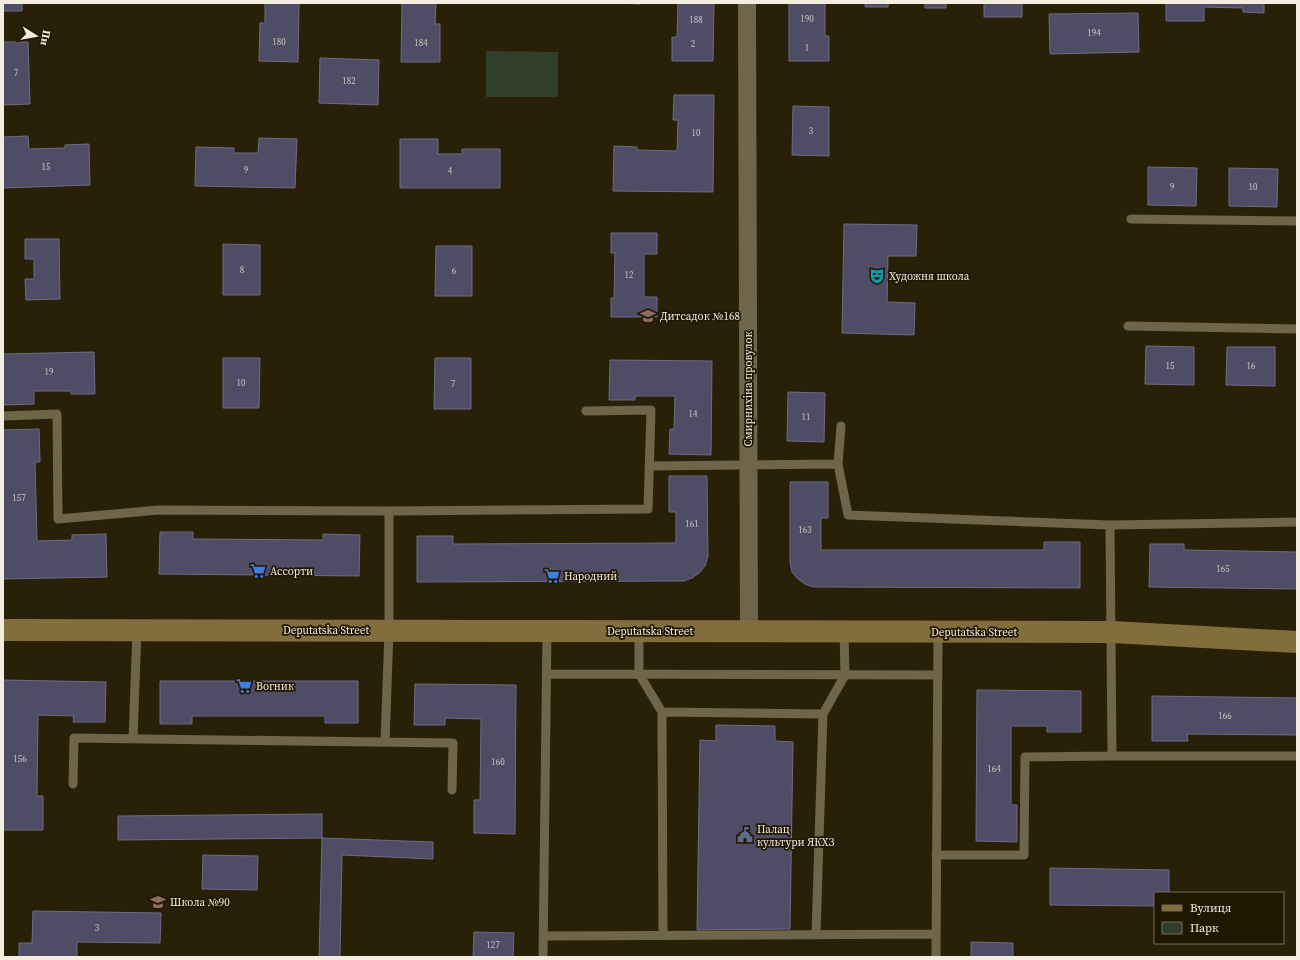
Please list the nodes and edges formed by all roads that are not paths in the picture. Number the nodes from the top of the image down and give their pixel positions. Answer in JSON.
{"nodes":[{"id":1,"x":747,"y":3,"type":"edge"},
{"id":2,"x":1131,"y":219,"type":"dead end"},
{"id":3,"x":1297,"y":221,"type":"edge"},
{"id":4,"x":1128,"y":326,"type":"dead end"},
{"id":5,"x":1297,"y":329,"type":"edge"},
{"id":6,"x":586,"y":411,"type":"dead end"},
{"id":7,"x":3,"y":416,"type":"edge"},
{"id":8,"x":841,"y":426,"type":"dead end"},
{"id":9,"x":838,"y":464,"type":"junction"},
{"id":10,"x":748,"y":465,"type":"junction"},
{"id":11,"x":649,"y":466,"type":"junction"},
{"id":12,"x":389,"y":511,"type":"junction"},
{"id":13,"x":1297,"y":522,"type":"edge"},
{"id":14,"x":1110,"y":525,"type":"junction"},
{"id":15,"x":3,"y":630,"type":"edge"},
{"id":16,"x":137,"y":630,"type":"junction"},
{"id":17,"x":389,"y":630,"type":"junction"},
{"id":18,"x":547,"y":631,"type":"junction"},
{"id":19,"x":639,"y":631,"type":"junction"},
{"id":20,"x":749,"y":631,"type":"junction"},
{"id":21,"x":844,"y":631,"type":"junction"},
{"id":22,"x":938,"y":632,"type":"junction"},
{"id":23,"x":1112,"y":632,"type":"junction"},
{"id":24,"x":1297,"y":642,"type":"edge"},
{"id":25,"x":547,"y":674,"type":"junction"},
{"id":26,"x":639,"y":674,"type":"junction"},
{"id":27,"x":844,"y":675,"type":"junction"},
{"id":28,"x":938,"y":675,"type":"junction"},
{"id":29,"x":662,"y":712,"type":"junction"},
{"id":30,"x":823,"y":714,"type":"junction"},
{"id":31,"x":133,"y":738,"type":"junction"},
{"id":32,"x":385,"y":742,"type":"junction"},
{"id":33,"x":1112,"y":756,"type":"junction"},
{"id":34,"x":1297,"y":756,"type":"edge"},
{"id":35,"x":73,"y":784,"type":"dead end"},
{"id":36,"x":452,"y":790,"type":"dead end"},
{"id":37,"x":936,"y":855,"type":"junction"},
{"id":38,"x":816,"y":934,"type":"junction"},
{"id":39,"x":936,"y":934,"type":"junction"},
{"id":40,"x":663,"y":935,"type":"junction"},
{"id":41,"x":543,"y":936,"type":"junction"},
{"id":42,"x":542,"y":957,"type":"edge"},
{"id":43,"x":936,"y":957,"type":"edge"}],
"edges":[{"from":1,"to":10,"type":"street","name":"Смирнихіна провулок"},
{"from":2,"to":3,"type":"lane"},
{"from":4,"to":5,"type":"lane"},
{"from":6,"to":11,"type":"lane"},
{"from":7,"to":12,"type":"lane"},
{"from":8,"to":9,"type":"lane"},
{"from":9,"to":10,"type":"lane"},
{"from":9,"to":14,"type":"lane"},
{"from":10,"to":11,"type":"lane"},
{"from":10,"to":20,"type":"street","name":"Смирнихіна провулок"},
{"from":11,"to":12,"type":"lane"},
{"from":12,"to":17,"type":"lane"},
{"from":13,"to":14,"type":"lane"},
{"from":14,"to":23,"type":"lane"},
{"from":15,"to":16,"type":"street","name":"Deputatska Street"},
{"from":16,"to":17,"type":"street","name":"Deputatska Street"},
{"from":16,"to":31,"type":"lane"},
{"from":17,"to":18,"type":"street","name":"Deputatska Street"},
{"from":17,"to":32,"type":"lane"},
{"from":18,"to":19,"type":"street","name":"Deputatska Street"},
{"from":18,"to":25,"type":"lane"},
{"from":19,"to":20,"type":"street","name":"Deputatska Street"},
{"from":19,"to":26,"type":"lane"},
{"from":20,"to":21,"type":"street","name":"Deputatska Street"},
{"from":21,"to":22,"type":"street","name":"Deputatska Street"},
{"from":21,"to":27,"type":"lane"},
{"from":22,"to":23,"type":"street","name":"Deputatska Street"},
{"from":22,"to":28,"type":"lane"},
{"from":23,"to":24,"type":"street","name":"Deputatska Street"},
{"from":23,"to":33,"type":"lane"},
{"from":25,"to":26,"type":"lane"},
{"from":25,"to":41,"type":"lane"},
{"from":26,"to":27,"type":"lane"},
{"from":26,"to":29,"type":"lane"},
{"from":27,"to":28,"type":"lane"},
{"from":27,"to":30,"type":"lane"},
{"from":28,"to":37,"type":"lane"},
{"from":29,"to":30,"type":"lane"},
{"from":29,"to":40,"type":"lane"},
{"from":30,"to":38,"type":"lane"},
{"from":31,"to":32,"type":"lane"},
{"from":31,"to":35,"type":"lane"},
{"from":32,"to":36,"type":"lane"},
{"from":33,"to":34,"type":"lane"},
{"from":33,"to":37,"type":"lane"},
{"from":37,"to":39,"type":"lane"},
{"from":38,"to":39,"type":"lane"},
{"from":38,"to":40,"type":"lane"},
{"from":39,"to":43,"type":"lane"},
{"from":40,"to":41,"type":"lane"},
{"from":41,"to":42,"type":"lane"}]}
